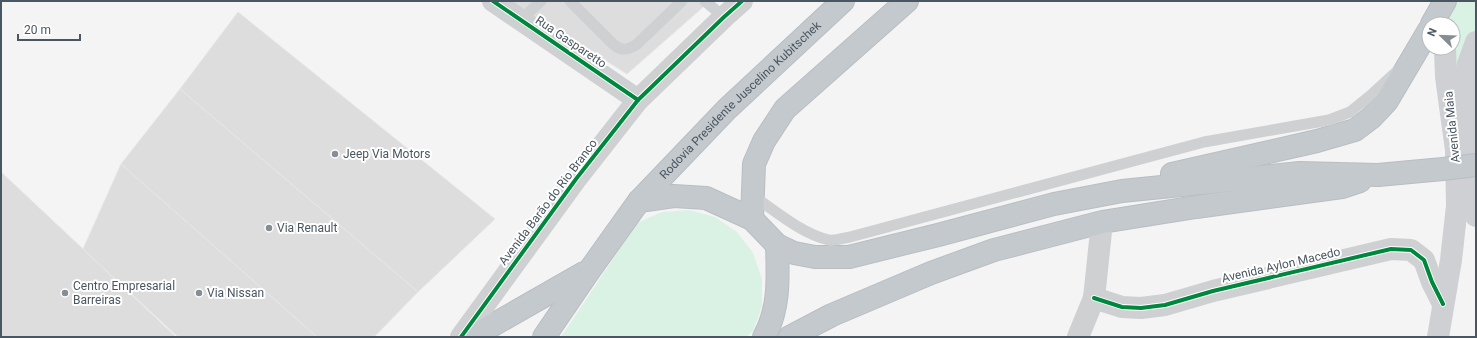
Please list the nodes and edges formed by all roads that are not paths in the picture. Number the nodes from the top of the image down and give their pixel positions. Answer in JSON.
{"nodes":[{"id":1,"x":493,"y":1,"type":"edge"},
{"id":2,"x":542,"y":1,"type":"edge"},
{"id":3,"x":570,"y":1,"type":"edge"},
{"id":4,"x":682,"y":1,"type":"edge"},
{"id":5,"x":705,"y":1,"type":"edge"},
{"id":6,"x":742,"y":1,"type":"edge"},
{"id":7,"x":843,"y":1,"type":"edge"},
{"id":8,"x":907,"y":1,"type":"edge"},
{"id":9,"x":1444,"y":1,"type":"edge"},
{"id":10,"x":1449,"y":1,"type":"edge"},
{"id":11,"x":1436,"y":16,"type":"edge"},
{"id":12,"x":1445,"y":16,"type":"edge"},
{"id":13,"x":724,"y":17,"type":"junction"},
{"id":14,"x":521,"y":20,"type":"junction"},
{"id":15,"x":1476,"y":42,"type":"edge"},
{"id":16,"x":1421,"y":45,"type":"edge"},
{"id":17,"x":1416,"y":54,"type":"junction"},
{"id":18,"x":1445,"y":56,"type":"edge"},
{"id":19,"x":638,"y":100,"type":"junction"},
{"id":20,"x":1476,"y":165,"type":"edge"},
{"id":21,"x":1378,"y":175,"type":"junction"},
{"id":22,"x":752,"y":195,"type":"junction"},
{"id":23,"x":639,"y":201,"type":"junction"},
{"id":24,"x":1054,"y":204,"type":"junction"},
{"id":25,"x":1467,"y":211,"type":"edge"},
{"id":26,"x":752,"y":219,"type":"junction"},
{"id":27,"x":1102,"y":222,"type":"junction"},
{"id":28,"x":777,"y":245,"type":"junction"},
{"id":29,"x":589,"y":271,"type":"junction"},
{"id":30,"x":1094,"y":298,"type":"junction"},
{"id":31,"x":1443,"y":304,"type":"junction"},
{"id":32,"x":461,"y":337,"type":"edge"},
{"id":33,"x":472,"y":337,"type":"edge"},
{"id":34,"x":544,"y":337,"type":"edge"},
{"id":35,"x":764,"y":337,"type":"edge"},
{"id":36,"x":790,"y":337,"type":"edge"},
{"id":37,"x":1078,"y":337,"type":"edge"},
{"id":38,"x":1438,"y":337,"type":"edge"}],
"edges":[{"from":1,"to":14,"type":"street","name":"Rua Gasparetto"},
{"from":2,"to":14,"type":"lane"},
{"from":3,"to":4,"type":"lane"},
{"from":5,"to":13,"type":"lane"},
{"from":6,"to":13,"type":"street","name":"Avenida Barão do Rio Branco"},
{"from":7,"to":23,"type":"highway","name":"Rodovia Presidente Juscelino Kubitschek"},
{"from":8,"to":22,"type":"highway"},
{"from":9,"to":11,"type":"highway"},
{"from":10,"to":12,"type":"main road"},
{"from":13,"to":19,"type":"street","name":"Avenida Barão do Rio Branco"},
{"from":14,"to":19,"type":"street","name":"Rua Gasparetto"},
{"from":15,"to":25,"type":"main road"},
{"from":16,"to":17,"type":"highway"},
{"from":17,"to":22,"type":"lane"},
{"from":17,"to":24,"type":"highway"},
{"from":18,"to":25,"type":"main road","name":"Avenida Maia"},
{"from":19,"to":32,"type":"street","name":"Avenida Barão do Rio Branco"},
{"from":20,"to":21,"type":"highway","bridge":true},
{"from":21,"to":24,"type":"highway"},
{"from":21,"to":27,"type":"highway"},
{"from":22,"to":26,"type":"highway"},
{"from":23,"to":26,"type":"highway"},
{"from":23,"to":29,"type":"highway","name":"Rodovia Presidente Juscelino Kubitschek"},
{"from":24,"to":28,"type":"highway"},
{"from":25,"to":31,"type":"main road"},
{"from":26,"to":28,"type":"highway"},
{"from":27,"to":30,"type":"street"},
{"from":27,"to":36,"type":"highway"},
{"from":28,"to":35,"type":"highway"},
{"from":29,"to":33,"type":"highway"},
{"from":29,"to":34,"type":"highway","name":"Rodovia Presidente Juscelino Kubitschek"},
{"from":30,"to":31,"type":"street","name":"Avenida Aylon Macedo"},
{"from":30,"to":37,"type":"street"},
{"from":31,"to":38,"type":"main road"}]}
